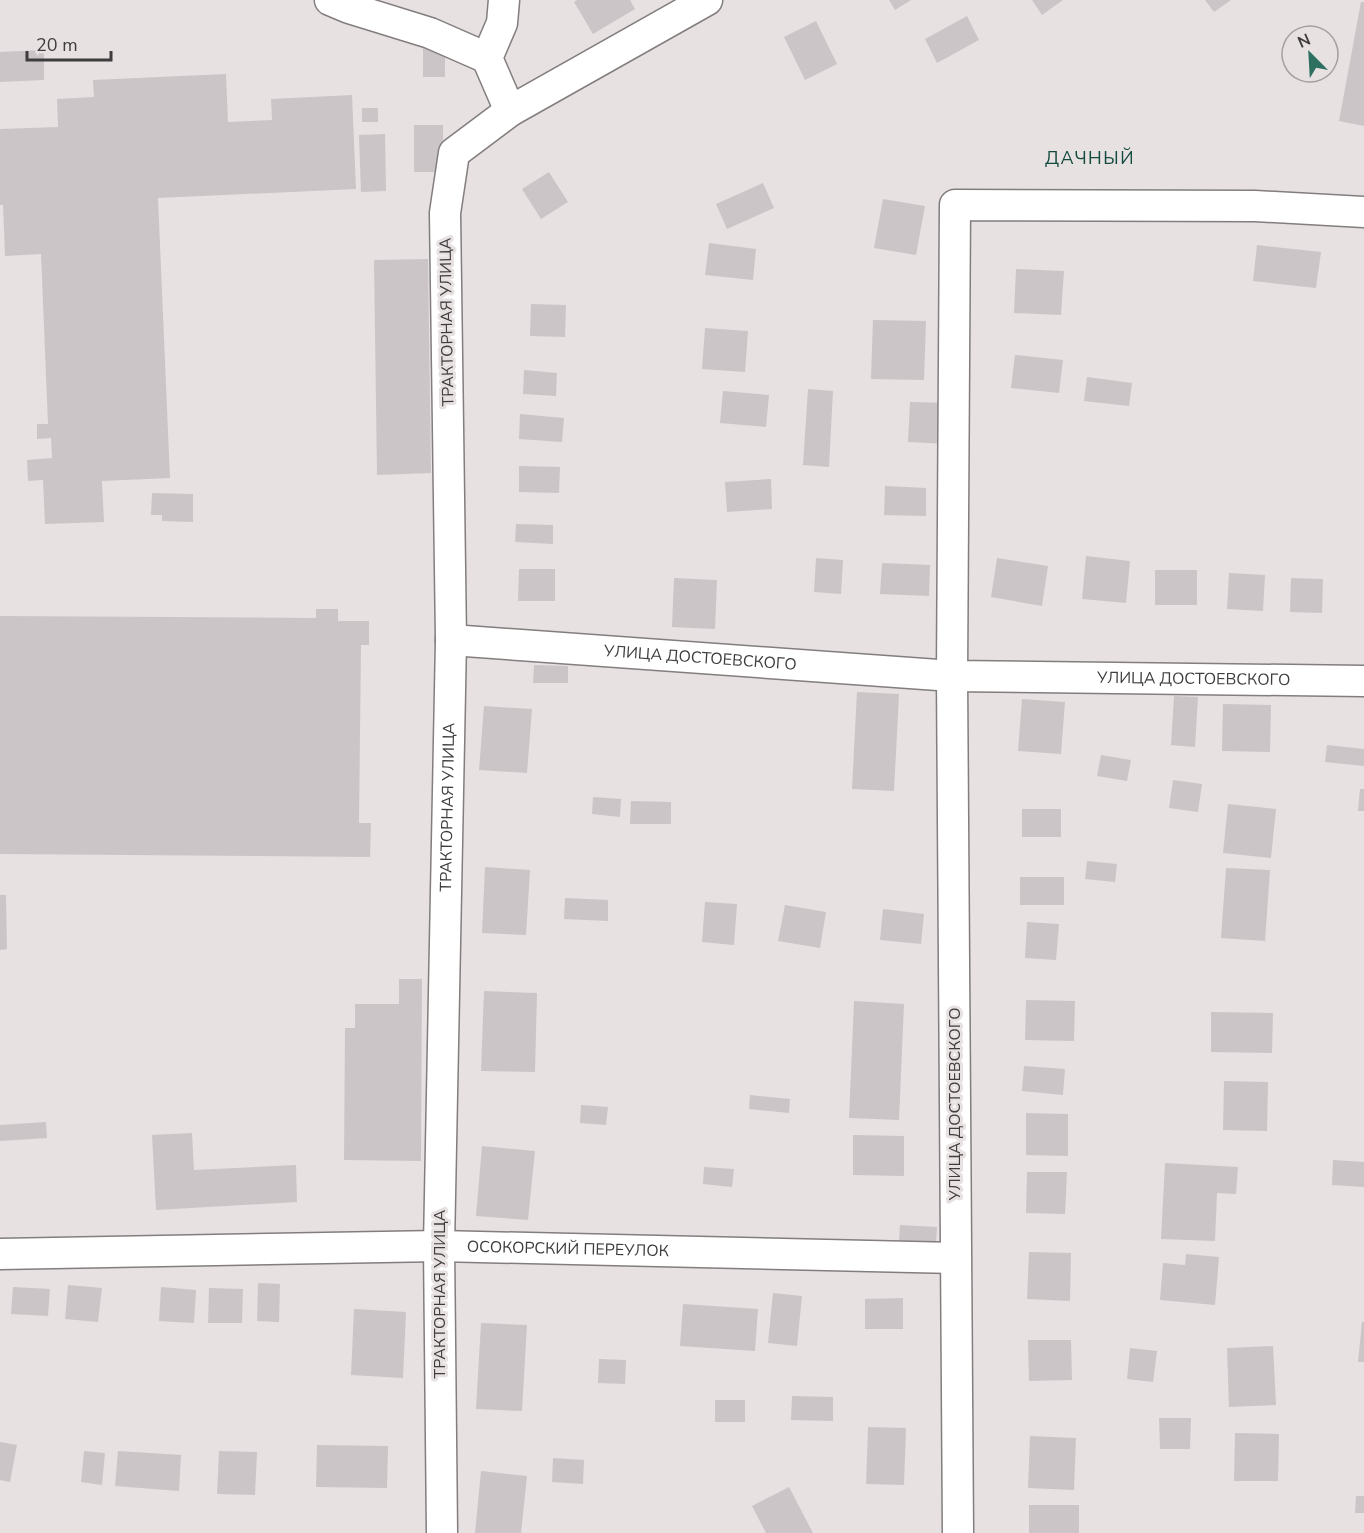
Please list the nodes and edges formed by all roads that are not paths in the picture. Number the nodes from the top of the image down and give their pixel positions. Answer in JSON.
{"nodes":[{"id":1,"x":330,"y":0,"type":"edge"},
{"id":2,"x":504,"y":0,"type":"edge"},
{"id":3,"x":707,"y":0,"type":"edge"},
{"id":4,"x":487,"y":58,"type":"junction"},
{"id":5,"x":510,"y":111,"type":"junction"},
{"id":6,"x":1364,"y":212,"type":"edge"},
{"id":7,"x":451,"y":640,"type":"junction"},
{"id":8,"x":952,"y":676,"type":"junction"},
{"id":9,"x":1364,"y":681,"type":"edge"},
{"id":10,"x":439,"y":1246,"type":"junction"},
{"id":11,"x":0,"y":1254,"type":"edge"},
{"id":12,"x":955,"y":1258,"type":"junction"},
{"id":13,"x":442,"y":1533,"type":"edge"},
{"id":14,"x":958,"y":1533,"type":"edge"}],
"edges":[{"from":1,"to":4,"type":"street"},
{"from":2,"to":4,"type":"street"},
{"from":3,"to":5,"type":"street","name":"ТРАКТОРНАЯ УЛИЦА"},
{"from":4,"to":5,"type":"street"},
{"from":5,"to":7,"type":"street","name":"ТРАКТОРНАЯ УЛИЦА"},
{"from":6,"to":8,"type":"street","name":"УЛИЦА ДОСТОЕВСКОГО"},
{"from":7,"to":8,"type":"street","name":"УЛИЦА ДОСТОЕВСКОГО"},
{"from":7,"to":10,"type":"street","name":"ТРАКТОРНАЯ УЛИЦА"},
{"from":8,"to":9,"type":"street","name":"УЛИЦА ДОСТОЕВСКОГО"},
{"from":8,"to":12,"type":"street","name":"УЛИЦА ДОСТОЕВСКОГО"},
{"from":10,"to":11,"type":"street","name":"ОСОКОРСКИЙ ПЕРЕУЛОК"},
{"from":10,"to":12,"type":"street","name":"ОСОКОРСКИЙ ПЕРЕУЛОК"},
{"from":10,"to":13,"type":"street","name":"ТРАКТОРНАЯ УЛИЦА"},
{"from":12,"to":14,"type":"street","name":"УЛИЦА ДОСТОЕВСКОГО"}]}
